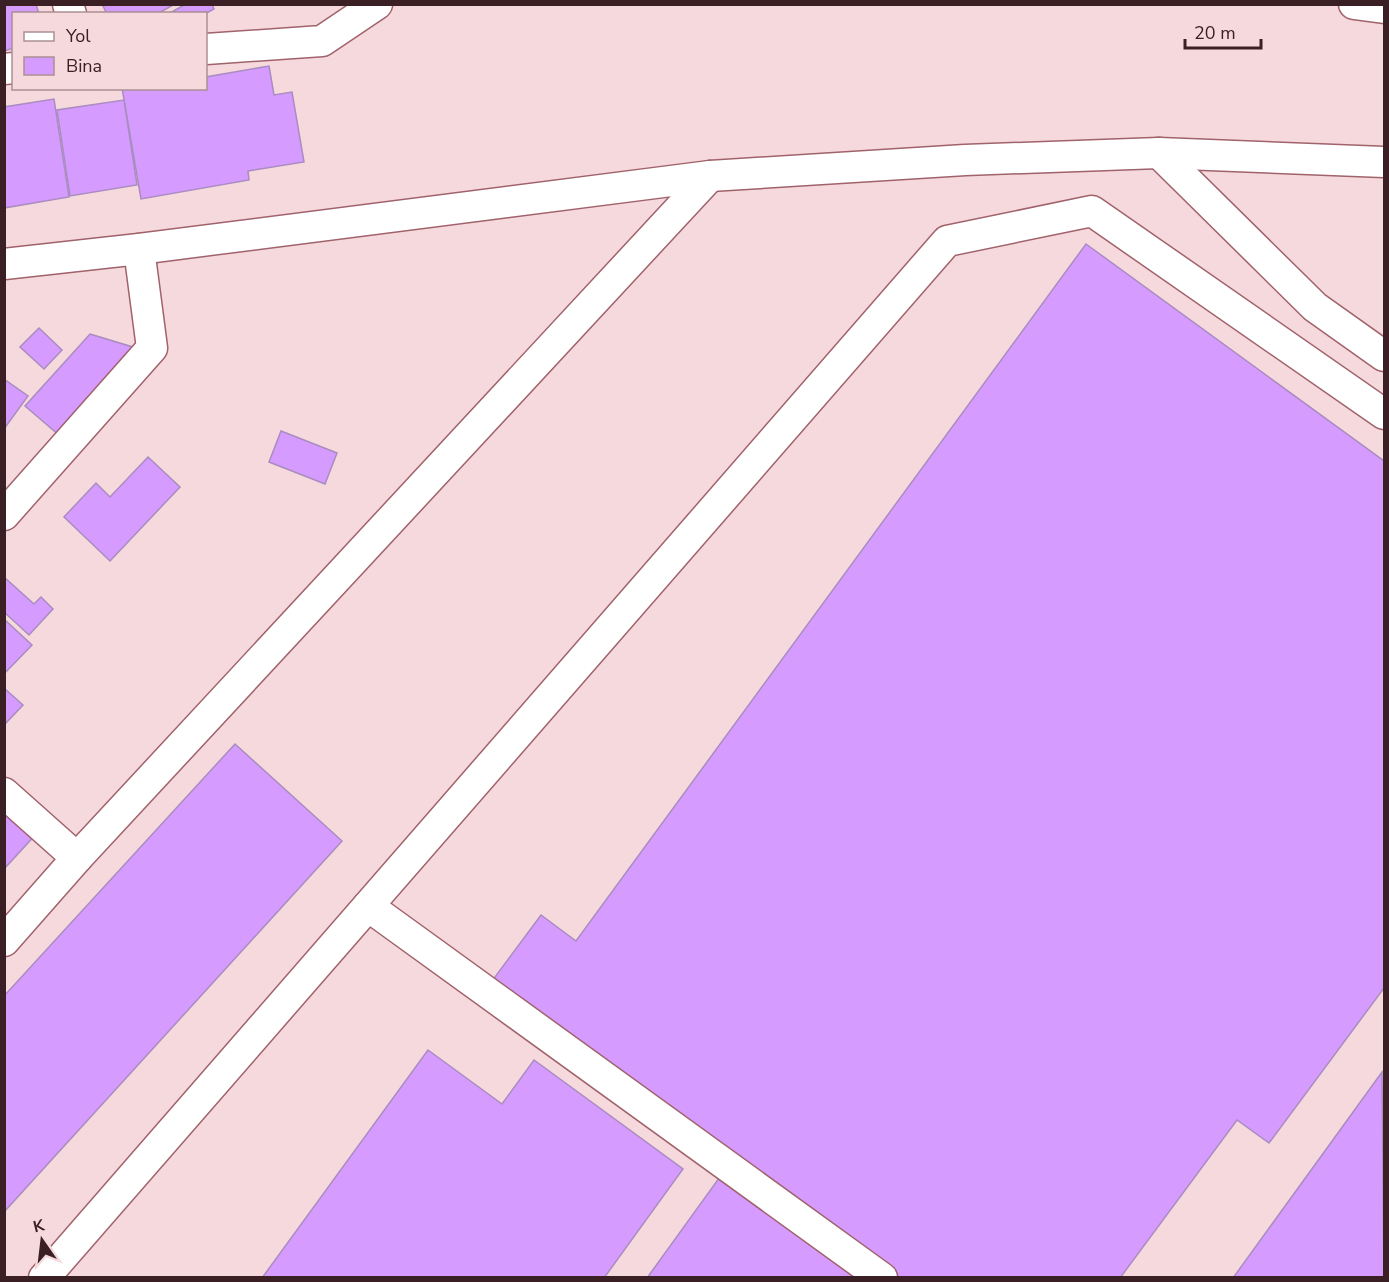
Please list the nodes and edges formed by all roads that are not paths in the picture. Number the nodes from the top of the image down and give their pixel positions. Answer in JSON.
{"nodes":[{"id":1,"x":377,"y":4,"type":"edge"},
{"id":2,"x":1354,"y":4,"type":"edge"},
{"id":3,"x":1384,"y":8,"type":"edge"},
{"id":4,"x":207,"y":49,"type":"edge"},
{"id":5,"x":1159,"y":153,"type":"junction"},
{"id":6,"x":1384,"y":162,"type":"edge"},
{"id":7,"x":710,"y":176,"type":"junction"},
{"id":8,"x":139,"y":249,"type":"junction"},
{"id":9,"x":4,"y":264,"type":"edge"},
{"id":10,"x":1384,"y":356,"type":"edge"},
{"id":11,"x":1384,"y":414,"type":"edge"},
{"id":12,"x":4,"y":515,"type":"edge"},
{"id":13,"x":4,"y":793,"type":"edge"},
{"id":14,"x":77,"y":858,"type":"junction"},
{"id":15,"x":368,"y":906,"type":"junction"},
{"id":16,"x":4,"y":941,"type":"edge"},
{"id":17,"x":44,"y":1278,"type":"edge"},
{"id":18,"x":882,"y":1278,"type":"edge"}],
"edges":[{"from":1,"to":4,"type":"street"},
{"from":2,"to":3,"type":"street"},
{"from":5,"to":6,"type":"street"},
{"from":5,"to":7,"type":"street"},
{"from":5,"to":10,"type":"street"},
{"from":7,"to":8,"type":"street"},
{"from":7,"to":14,"type":"street"},
{"from":8,"to":9,"type":"street"},
{"from":8,"to":12,"type":"street"},
{"from":11,"to":15,"type":"street"},
{"from":13,"to":14,"type":"street"},
{"from":14,"to":16,"type":"street"},
{"from":15,"to":17,"type":"street"},
{"from":15,"to":18,"type":"street"}]}
